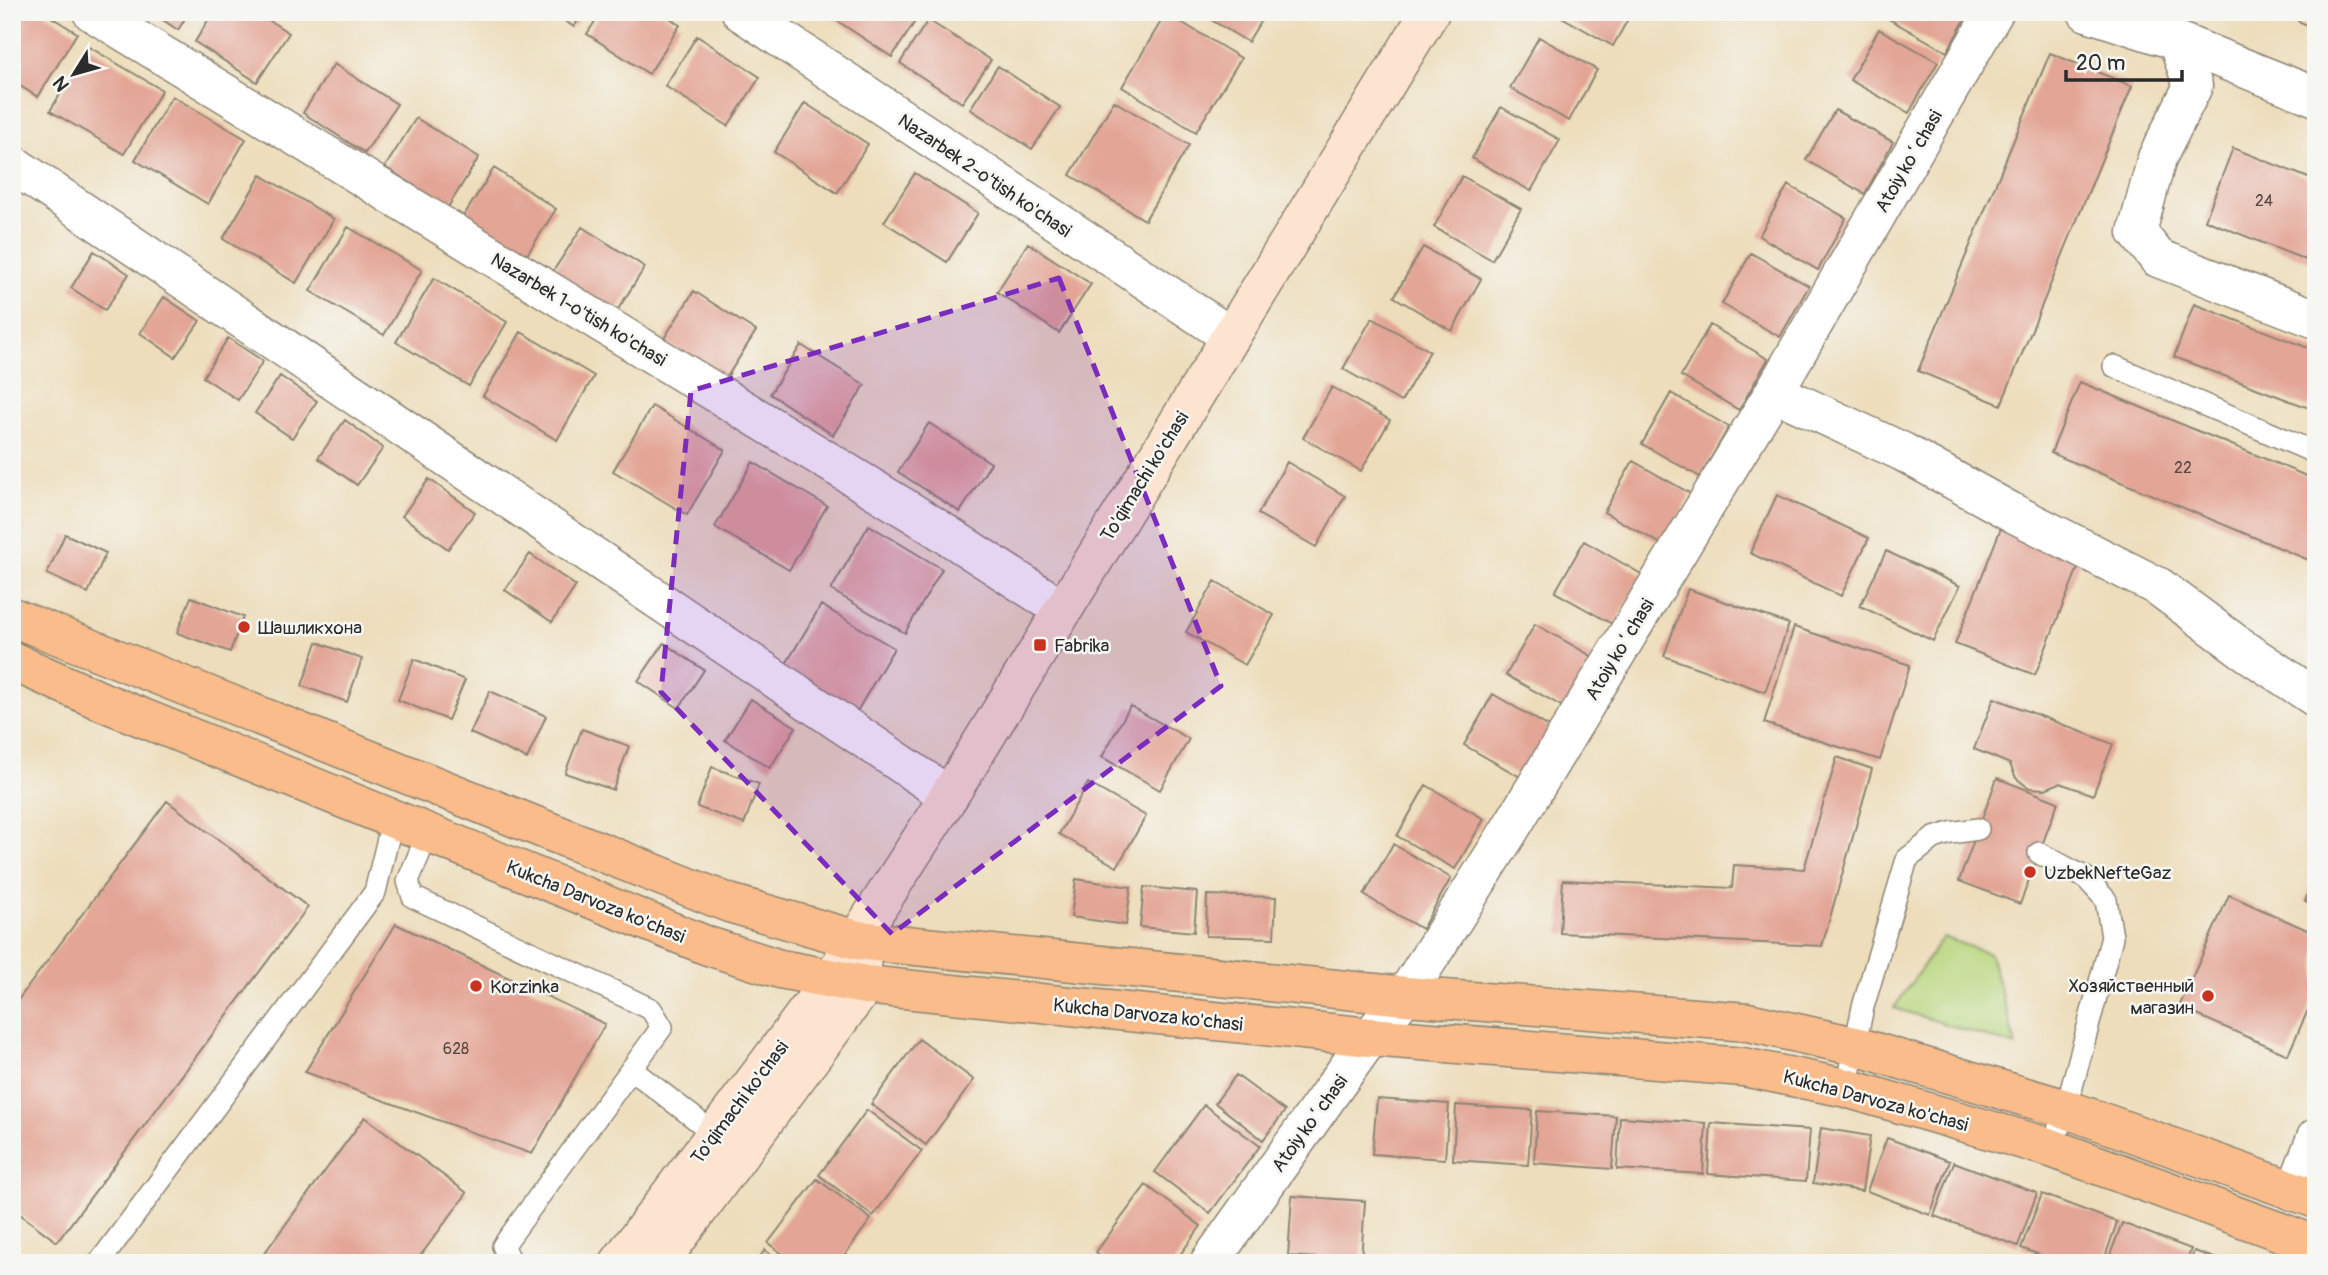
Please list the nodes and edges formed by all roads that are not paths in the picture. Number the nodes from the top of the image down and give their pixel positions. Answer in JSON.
{"nodes":[{"id":1,"x":92,"y":12,"type":"edge"},
{"id":2,"x":741,"y":12,"type":"edge"},
{"id":3,"x":1430,"y":12,"type":"edge"},
{"id":4,"x":1994,"y":12,"type":"edge"},
{"id":5,"x":2087,"y":12,"type":"edge"},
{"id":6,"x":2177,"y":41,"type":"junction"},
{"id":7,"x":2316,"y":97,"type":"edge"},
{"id":8,"x":12,"y":164,"type":"edge"},
{"id":9,"x":2316,"y":319,"type":"edge"},
{"id":10,"x":1230,"y":336,"type":"junction"},
{"id":11,"x":2114,"y":366,"type":"dead end"},
{"id":12,"x":1774,"y":392,"type":"junction"},
{"id":13,"x":2316,"y":453,"type":"edge"},
{"id":14,"x":1062,"y":610,"type":"junction"},
{"id":15,"x":27,"y":623,"type":"edge"},
{"id":16,"x":16,"y":670,"type":"edge"},
{"id":17,"x":2316,"y":698,"type":"edge"},
{"id":18,"x":949,"y":796,"type":"junction"},
{"id":19,"x":393,"y":818,"type":"junction"},
{"id":20,"x":1978,"y":829,"type":"dead end"},
{"id":21,"x":428,"y":833,"type":"junction"},
{"id":22,"x":2039,"y":853,"type":"dead end"},
{"id":23,"x":857,"y":940,"type":"junction"},
{"id":24,"x":848,"y":982,"type":"junction"},
{"id":25,"x":1405,"y":996,"type":"junction"},
{"id":26,"x":1370,"y":1037,"type":"junction"},
{"id":27,"x":1855,"y":1046,"type":"junction"},
{"id":28,"x":631,"y":1069,"type":"junction"},
{"id":29,"x":1846,"y":1088,"type":"junction"},
{"id":30,"x":2066,"y":1109,"type":"junction"},
{"id":31,"x":715,"y":1133,"type":"junction"},
{"id":32,"x":2316,"y":1138,"type":"edge"},
{"id":33,"x":2050,"y":1148,"type":"junction"},
{"id":34,"x":2305,"y":1196,"type":"edge"},
{"id":35,"x":2316,"y":1245,"type":"edge"},
{"id":36,"x":99,"y":1263,"type":"edge"},
{"id":37,"x":512,"y":1263,"type":"edge"},
{"id":38,"x":619,"y":1263,"type":"edge"},
{"id":39,"x":659,"y":1263,"type":"edge"},
{"id":40,"x":1209,"y":1263,"type":"edge"}],
"edges":[{"from":1,"to":14,"type":"street","name":"Nazarbek 1-o'tish ko'chasi"},
{"from":2,"to":10,"type":"street","name":"Nazarbek 2-o'tish ko'chasi"},
{"from":3,"to":10,"type":"main road","name":"To'qimachi ko'chasi"},
{"from":4,"to":12,"type":"street","name":"Atoiy koʻchasi"},
{"from":5,"to":6,"type":"street"},
{"from":6,"to":7,"type":"street"},
{"from":6,"to":9,"type":"street"},
{"from":8,"to":18,"type":"street"},
{"from":10,"to":14,"type":"main road","name":"To'qimachi ko'chasi"},
{"from":11,"to":13,"type":"lane"},
{"from":12,"to":17,"type":"street"},
{"from":12,"to":25,"type":"street","name":"Atoiy koʻchasi"},
{"from":14,"to":18,"type":"main road","name":"To'qimachi ko'chasi"},
{"from":15,"to":16,"type":"lane"},
{"from":15,"to":23,"type":"main road"},
{"from":16,"to":19,"type":"main road","name":"Kukcha Darvoza ko'chasi"},
{"from":18,"to":23,"type":"main road","name":"To'qimachi ko'chasi"},
{"from":19,"to":21,"type":"main road","name":"Kukcha Darvoza ko'chasi"},
{"from":19,"to":36,"type":"lane"},
{"from":20,"to":27,"type":"lane"},
{"from":21,"to":24,"type":"main road","name":"Kukcha Darvoza ko'chasi"},
{"from":21,"to":28,"type":"lane"},
{"from":22,"to":30,"type":"lane"},
{"from":23,"to":24,"type":"main road"},
{"from":23,"to":25,"type":"main road"},
{"from":24,"to":26,"type":"main road","name":"Kukcha Darvoza ko'chasi"},
{"from":24,"to":31,"type":"main road","name":"To'qimachi ko'chasi"},
{"from":24,"to":39,"type":"main road","name":"To'qimachi ko'chasi"},
{"from":25,"to":26,"type":"street","name":"Atoiy koʻchasi"},
{"from":25,"to":27,"type":"main road"},
{"from":26,"to":29,"type":"main road","name":"Kukcha Darvoza ko'chasi"},
{"from":26,"to":40,"type":"street","name":"Atoiy koʻchasi"},
{"from":27,"to":29,"type":"lane"},
{"from":27,"to":30,"type":"main road"},
{"from":28,"to":31,"type":"lane"},
{"from":28,"to":37,"type":"lane"},
{"from":29,"to":33,"type":"main road","name":"Kukcha Darvoza ko'chasi"},
{"from":30,"to":33,"type":"lane"},
{"from":30,"to":34,"type":"main road"},
{"from":31,"to":38,"type":"main road","name":"To'qimachi ko'chasi"},
{"from":32,"to":34,"type":"street"},
{"from":33,"to":35,"type":"main road","name":"Kukcha Darvoza ko'chasi"}]}
